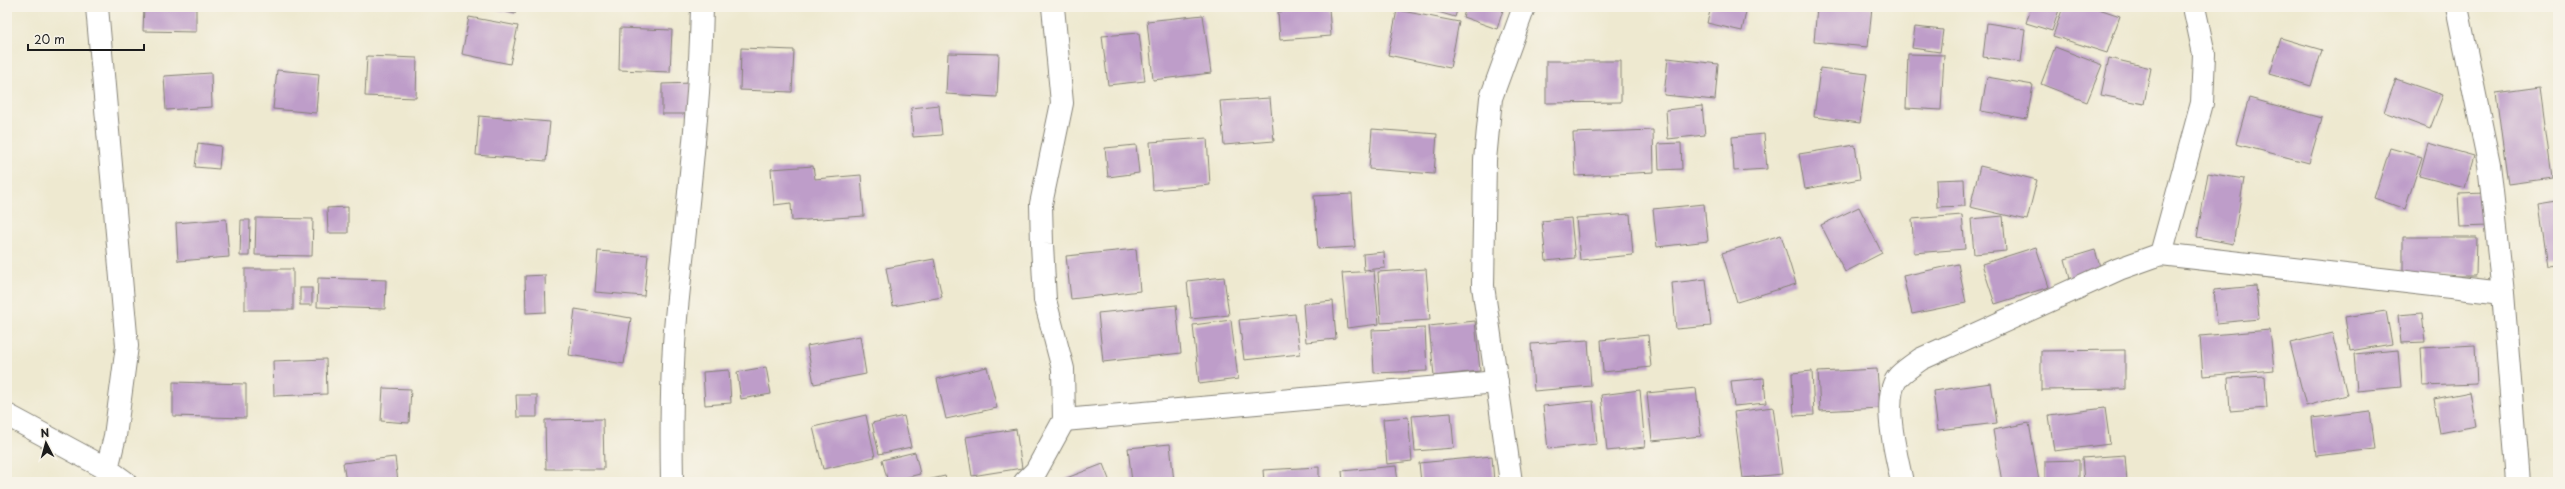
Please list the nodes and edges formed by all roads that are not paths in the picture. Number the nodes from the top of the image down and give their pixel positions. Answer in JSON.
{"nodes":[{"id":1,"x":97,"y":7,"type":"edge"},
{"id":2,"x":702,"y":7,"type":"edge"},
{"id":3,"x":1053,"y":7,"type":"edge"},
{"id":4,"x":1524,"y":7,"type":"edge"},
{"id":5,"x":2194,"y":7,"type":"edge"},
{"id":6,"x":2457,"y":7,"type":"edge"},
{"id":7,"x":2161,"y":254,"type":"junction"},
{"id":8,"x":2503,"y":293,"type":"junction"},
{"id":9,"x":1497,"y":382,"type":"junction"},
{"id":10,"x":7,"y":415,"type":"edge"},
{"id":11,"x":1064,"y":420,"type":"junction"},
{"id":12,"x":107,"y":469,"type":"junction"},
{"id":13,"x":125,"y":482,"type":"edge"},
{"id":14,"x":672,"y":482,"type":"edge"},
{"id":15,"x":1025,"y":482,"type":"edge"},
{"id":16,"x":1511,"y":482,"type":"edge"},
{"id":17,"x":1902,"y":482,"type":"edge"},
{"id":18,"x":2518,"y":482,"type":"edge"}],
"edges":[{"from":1,"to":12,"type":"street"},
{"from":2,"to":14,"type":"street"},
{"from":3,"to":11,"type":"street"},
{"from":4,"to":9,"type":"street"},
{"from":5,"to":7,"type":"street"},
{"from":6,"to":8,"type":"street"},
{"from":7,"to":8,"type":"street"},
{"from":7,"to":17,"type":"street"},
{"from":8,"to":18,"type":"street"},
{"from":9,"to":11,"type":"street"},
{"from":9,"to":16,"type":"street"},
{"from":10,"to":12,"type":"street"},
{"from":11,"to":15,"type":"street"},
{"from":12,"to":13,"type":"street"}]}
